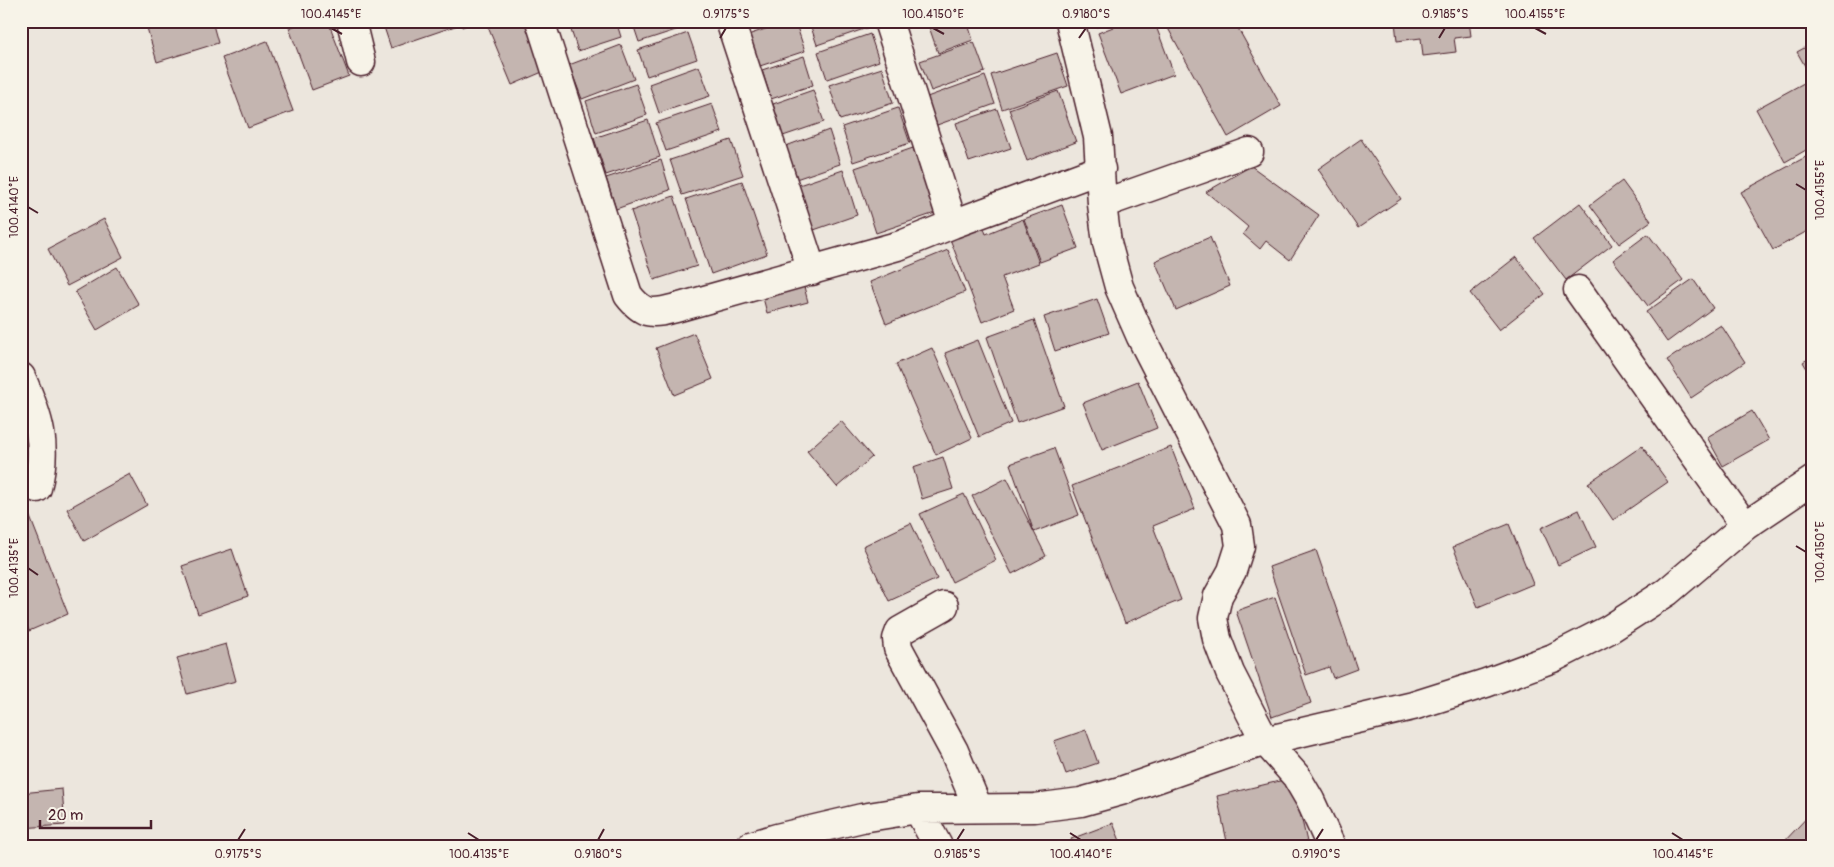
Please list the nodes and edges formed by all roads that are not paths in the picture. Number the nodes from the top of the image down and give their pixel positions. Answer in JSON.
{"nodes":[{"id":1,"x":351,"y":21,"type":"edge"},
{"id":2,"x":540,"y":21,"type":"edge"},
{"id":3,"x":730,"y":21,"type":"edge"},
{"id":4,"x":888,"y":21,"type":"edge"},
{"id":5,"x":1070,"y":21,"type":"edge"},
{"id":6,"x":361,"y":62,"type":"dead end"},
{"id":7,"x":1248,"y":152,"type":"dead end"},
{"id":8,"x":1101,"y":169,"type":"junction"},
{"id":9,"x":1102,"y":204,"type":"junction"},
{"id":10,"x":953,"y":224,"type":"junction"},
{"id":11,"x":812,"y":271,"type":"junction"},
{"id":12,"x":1578,"y":290,"type":"dead end"},
{"id":13,"x":21,"y":377,"type":"edge"},
{"id":14,"x":1813,"y":480,"type":"edge"},
{"id":15,"x":37,"y":488,"type":"dead end"},
{"id":16,"x":1746,"y":526,"type":"junction"},
{"id":17,"x":944,"y":606,"type":"dead end"},
{"id":18,"x":1265,"y":741,"type":"junction"},
{"id":19,"x":978,"y":808,"type":"junction"},
{"id":20,"x":918,"y":810,"type":"junction"},
{"id":21,"x":750,"y":846,"type":"edge"},
{"id":22,"x":938,"y":846,"type":"edge"},
{"id":23,"x":1331,"y":846,"type":"edge"}],
"edges":[{"from":1,"to":6,"type":"street"},
{"from":2,"to":11,"type":"street"},
{"from":3,"to":11,"type":"street"},
{"from":4,"to":10,"type":"street"},
{"from":5,"to":8,"type":"street"},
{"from":7,"to":9,"type":"street"},
{"from":8,"to":9,"type":"street"},
{"from":8,"to":10,"type":"street"},
{"from":9,"to":18,"type":"street"},
{"from":10,"to":11,"type":"street"},
{"from":12,"to":16,"type":"street"},
{"from":13,"to":15,"type":"street"},
{"from":14,"to":16,"type":"street"},
{"from":16,"to":18,"type":"street"},
{"from":17,"to":19,"type":"street"},
{"from":18,"to":19,"type":"street"},
{"from":18,"to":23,"type":"street"},
{"from":19,"to":20,"type":"street"},
{"from":20,"to":21,"type":"street"},
{"from":20,"to":22,"type":"street"}]}
